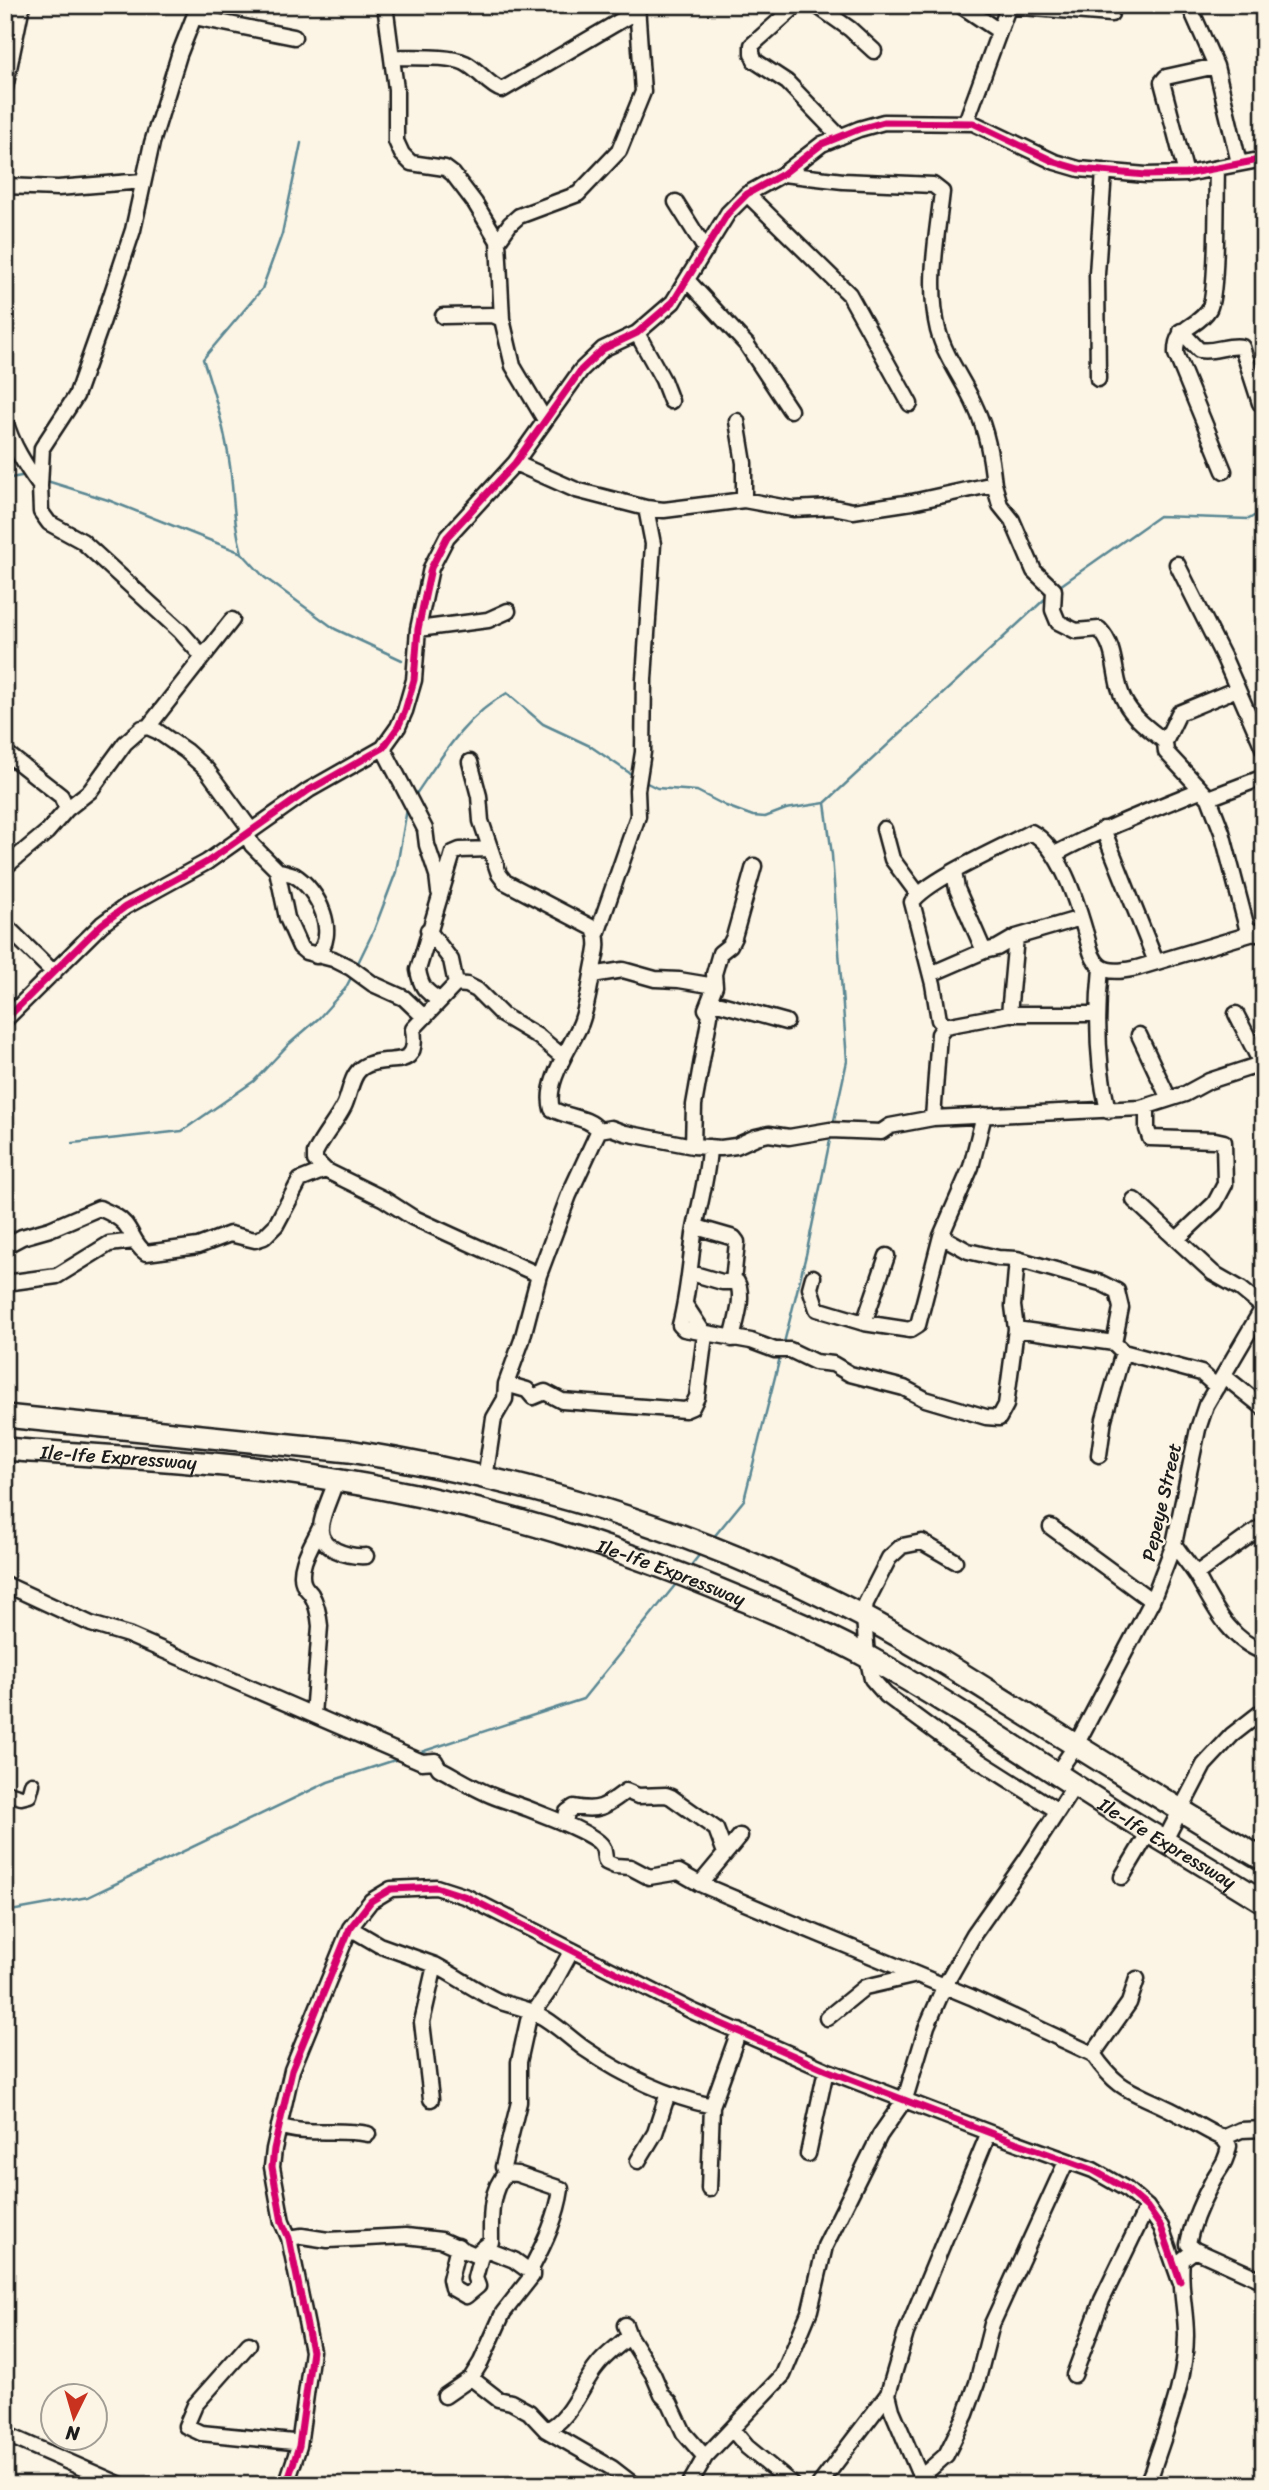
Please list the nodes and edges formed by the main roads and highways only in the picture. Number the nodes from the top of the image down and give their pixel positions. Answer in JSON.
{"nodes":[{"id":1,"x":5,"y":1416,"type":"edge"},
{"id":2,"x":5,"y":1449,"type":"edge"},
{"id":3,"x":349,"y":1451,"type":"junction"},
{"id":4,"x":341,"y":1481,"type":"junction"},
{"id":5,"x":1264,"y":1860,"type":"edge"},
{"id":6,"x":1264,"y":1902,"type":"edge"}],
"edges":[{"from":1,"to":3,"type":"highway","name":"Ile-Ife Expressway"},
{"from":2,"to":4,"type":"highway","name":"Ile-Ife Expressway"},
{"from":3,"to":4,"type":"highway"},
{"from":3,"to":5,"type":"highway","name":"Ile-Ife Expressway"},
{"from":4,"to":6,"type":"highway","name":"Ile-Ife Expressway"}]}
